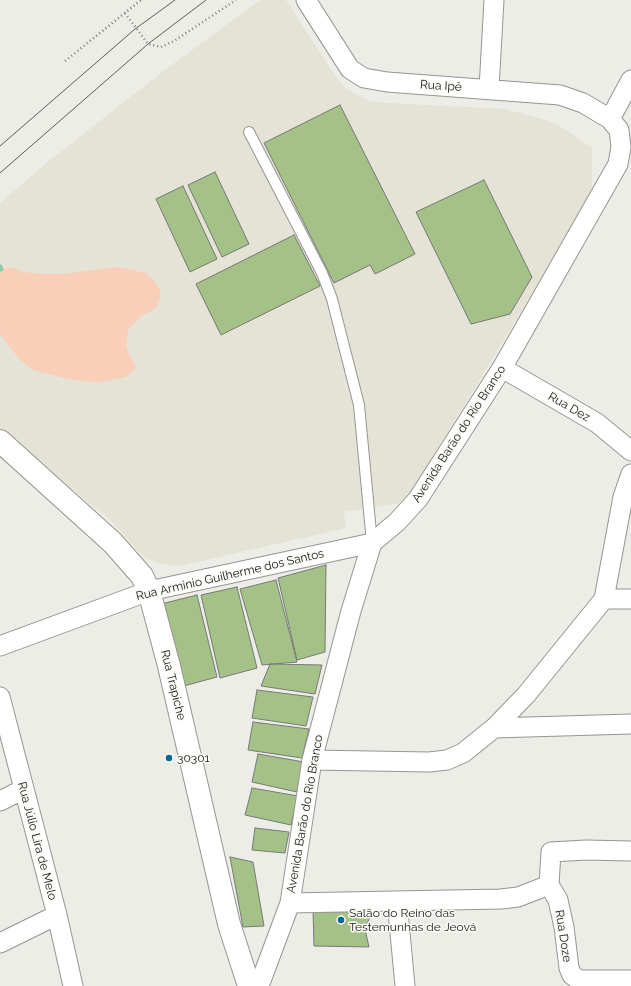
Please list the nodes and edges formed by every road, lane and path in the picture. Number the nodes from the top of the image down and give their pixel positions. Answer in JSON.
{"nodes":[{"id":1,"x":141,"y":0,"type":"edge"},
{"id":2,"x":236,"y":0,"type":"edge"},
{"id":3,"x":306,"y":0,"type":"edge"},
{"id":4,"x":494,"y":0,"type":"edge"},
{"id":5,"x":125,"y":13,"type":"junction"},
{"id":6,"x":65,"y":61,"type":"dead end"},
{"id":7,"x":631,"y":80,"type":"edge"},
{"id":8,"x":489,"y":90,"type":"junction"},
{"id":9,"x":610,"y":119,"type":"junction"},
{"id":10,"x":249,"y":132,"type":"dead end"},
{"id":11,"x":502,"y":368,"type":"junction"},
{"id":12,"x":0,"y":441,"type":"edge"},
{"id":13,"x":631,"y":451,"type":"edge"},
{"id":14,"x":631,"y":474,"type":"edge"},
{"id":15,"x":372,"y":543,"type":"junction"},
{"id":16,"x":149,"y":591,"type":"junction"},
{"id":17,"x":604,"y":599,"type":"junction"},
{"id":18,"x":631,"y":599,"type":"edge"},
{"id":19,"x":0,"y":646,"type":"edge"},
{"id":20,"x":0,"y":697,"type":"edge"},
{"id":21,"x":631,"y":724,"type":"edge"},
{"id":22,"x":494,"y":728,"type":"junction"},
{"id":23,"x":312,"y":760,"type":"junction"},
{"id":24,"x":24,"y":790,"type":"junction"},
{"id":25,"x":0,"y":801,"type":"edge"},
{"id":26,"x":631,"y":851,"type":"edge"},
{"id":27,"x":549,"y":885,"type":"junction"},
{"id":28,"x":397,"y":901,"type":"junction"},
{"id":29,"x":290,"y":903,"type":"junction"},
{"id":30,"x":57,"y":915,"type":"junction"},
{"id":31,"x":0,"y":943,"type":"edge"},
{"id":32,"x":631,"y":980,"type":"edge"},
{"id":33,"x":73,"y":986,"type":"edge"},
{"id":34,"x":248,"y":986,"type":"edge"},
{"id":35,"x":259,"y":986,"type":"edge"},
{"id":36,"x":405,"y":986,"type":"edge"}],
"edges":[{"from":1,"to":5,"type":"path"},
{"from":2,"to":5,"type":"path"},
{"from":3,"to":8,"type":"street","name":"Rua Ipê"},
{"from":4,"to":8,"type":"street"},
{"from":5,"to":6,"type":"path"},
{"from":7,"to":9,"type":"street"},
{"from":8,"to":9,"type":"street","name":"Rua Ipê"},
{"from":9,"to":11,"type":"street","name":"Avenida Barão do Rio Branco"},
{"from":10,"to":15,"type":"lane"},
{"from":11,"to":13,"type":"street","name":"Rua Dez"},
{"from":11,"to":15,"type":"street","name":"Avenida Barão do Rio Branco"},
{"from":12,"to":16,"type":"street","name":"Rua Trapiche"},
{"from":14,"to":17,"type":"street"},
{"from":15,"to":16,"type":"street","name":"Rua Arminio Guilherme dos Santos"},
{"from":15,"to":23,"type":"street","name":"Avenida Barão do Rio Branco"},
{"from":16,"to":19,"type":"street","name":"Rua Arminio Guilherme dos Santos"},
{"from":16,"to":34,"type":"street","name":"Rua Trapiche"},
{"from":17,"to":18,"type":"street"},
{"from":17,"to":22,"type":"street"},
{"from":20,"to":24,"type":"street","name":"Rua Júlio Lira de Melo"},
{"from":21,"to":22,"type":"street"},
{"from":22,"to":23,"type":"street"},
{"from":23,"to":29,"type":"street","name":"Avenida Barão do Rio Branco"},
{"from":24,"to":25,"type":"street"},
{"from":24,"to":30,"type":"street","name":"Rua Júlio Lira de Melo"},
{"from":26,"to":27,"type":"street"},
{"from":27,"to":28,"type":"street"},
{"from":27,"to":32,"type":"street","name":"Rua Doze"},
{"from":28,"to":29,"type":"street"},
{"from":28,"to":36,"type":"street"},
{"from":29,"to":35,"type":"street","name":"Avenida Barão do Rio Branco"},
{"from":30,"to":31,"type":"street"},
{"from":30,"to":33,"type":"street","name":"Rua Júlio Lira de Melo"}]}
